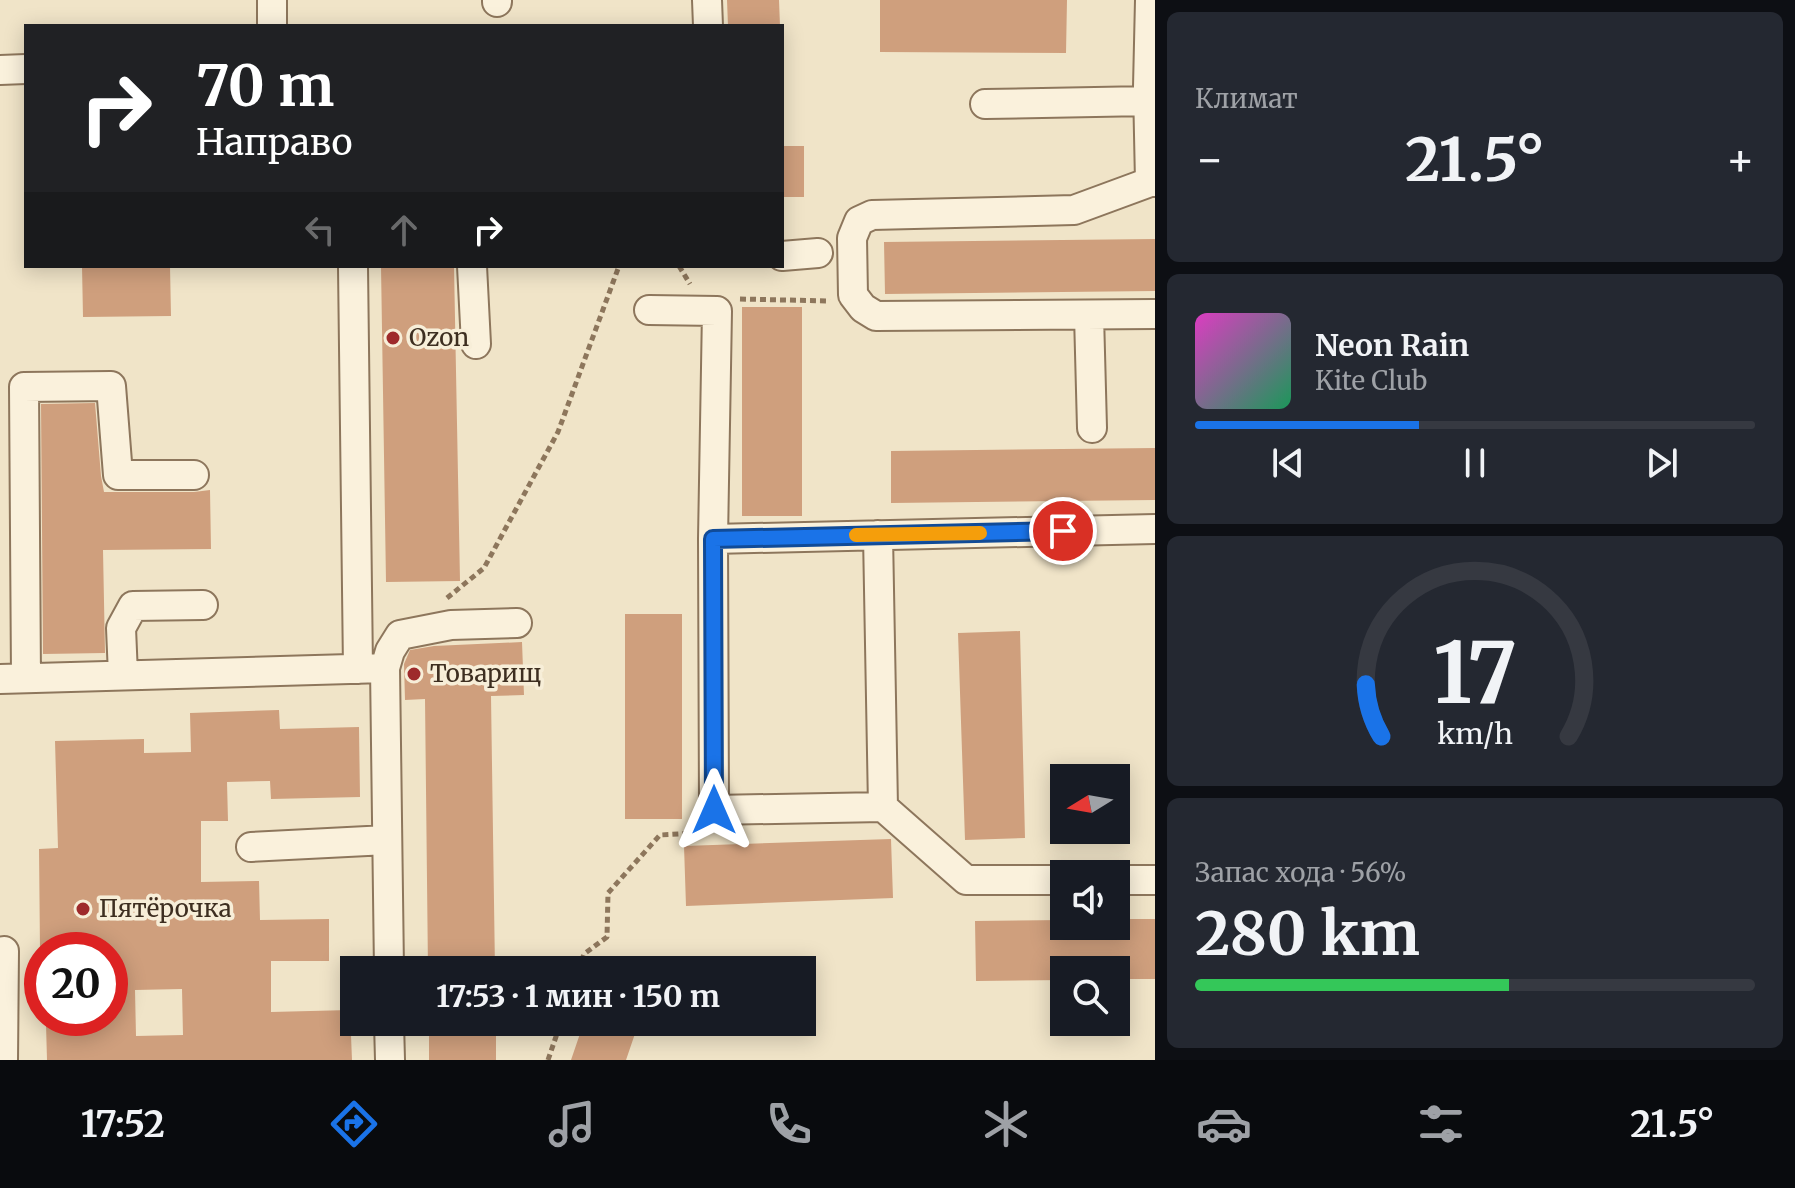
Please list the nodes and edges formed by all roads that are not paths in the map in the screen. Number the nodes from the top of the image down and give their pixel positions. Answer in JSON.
{"nodes":[{"id":1,"x":272,"y":0,"type":"edge"},
{"id":2,"x":707,"y":0,"type":"edge"},
{"id":3,"x":1150,"y":0,"type":"edge"},
{"id":4,"x":272,"y":24,"type":"edge"},
{"id":5,"x":708,"y":24,"type":"edge"},
{"id":6,"x":24,"y":69,"type":"edge"},
{"id":7,"x":0,"y":70,"type":"edge"},
{"id":8,"x":1148,"y":101,"type":"junction"},
{"id":9,"x":985,"y":104,"type":"dead end"},
{"id":10,"x":1152,"y":182,"type":"edge"},
{"id":11,"x":818,"y":253,"type":"dead end"},
{"id":12,"x":784,"y":256,"type":"edge"},
{"id":13,"x":353,"y":268,"type":"edge"},
{"id":14,"x":479,"y":272,"type":"edge"},
{"id":15,"x":649,"y":310,"type":"dead end"},
{"id":16,"x":1155,"y":314,"type":"edge"},
{"id":17,"x":1089,"y":315,"type":"junction"},
{"id":18,"x":476,"y":344,"type":"dead end"},
{"id":19,"x":1092,"y":428,"type":"dead end"},
{"id":20,"x":194,"y":475,"type":"dead end"},
{"id":21,"x":1155,"y":529,"type":"edge"},
{"id":22,"x":878,"y":535,"type":"junction"},
{"id":23,"x":713,"y":539,"type":"junction"},
{"id":24,"x":203,"y":605,"type":"dead end"},
{"id":25,"x":517,"y":623,"type":"dead end"},
{"id":26,"x":371,"y":668,"type":"junction"},
{"id":27,"x":123,"y":675,"type":"junction"},
{"id":28,"x":13,"y":678,"type":"edge"},
{"id":29,"x":883,"y":807,"type":"junction"},
{"id":30,"x":387,"y":840,"type":"junction"},
{"id":31,"x":251,"y":847,"type":"dead end"},
{"id":32,"x":1050,"y":880,"type":"edge"},
{"id":33,"x":1130,"y":880,"type":"edge"},
{"id":34,"x":1155,"y":880,"type":"edge"},
{"id":35,"x":4,"y":951,"type":"dead end"},
{"id":36,"x":389,"y":956,"type":"edge"},
{"id":37,"x":389,"y":1036,"type":"edge"},
{"id":38,"x":3,"y":1060,"type":"edge"},
{"id":39,"x":390,"y":1060,"type":"edge"}],
"edges":[{"from":1,"to":4,"type":"street"},
{"from":2,"to":5,"type":"street"},
{"from":3,"to":8,"type":"street"},
{"from":6,"to":7,"type":"street"},
{"from":8,"to":9,"type":"street"},
{"from":8,"to":10,"type":"street"},
{"from":10,"to":17,"type":"street"},
{"from":11,"to":12,"type":"street"},
{"from":13,"to":26,"type":"street"},
{"from":14,"to":18,"type":"street"},
{"from":15,"to":23,"type":"street"},
{"from":16,"to":17,"type":"street"},
{"from":17,"to":19,"type":"street"},
{"from":20,"to":28,"type":"street"},
{"from":21,"to":22,"type":"street"},
{"from":22,"to":23,"type":"street"},
{"from":22,"to":29,"type":"street"},
{"from":23,"to":29,"type":"street"},
{"from":24,"to":27,"type":"street"},
{"from":25,"to":26,"type":"street"},
{"from":26,"to":27,"type":"street"},
{"from":26,"to":30,"type":"street"},
{"from":27,"to":28,"type":"street"},
{"from":29,"to":32,"type":"street"},
{"from":30,"to":31,"type":"street"},
{"from":30,"to":36,"type":"street"},
{"from":33,"to":34,"type":"street"},
{"from":35,"to":38,"type":"street"},
{"from":37,"to":39,"type":"street"}]}
